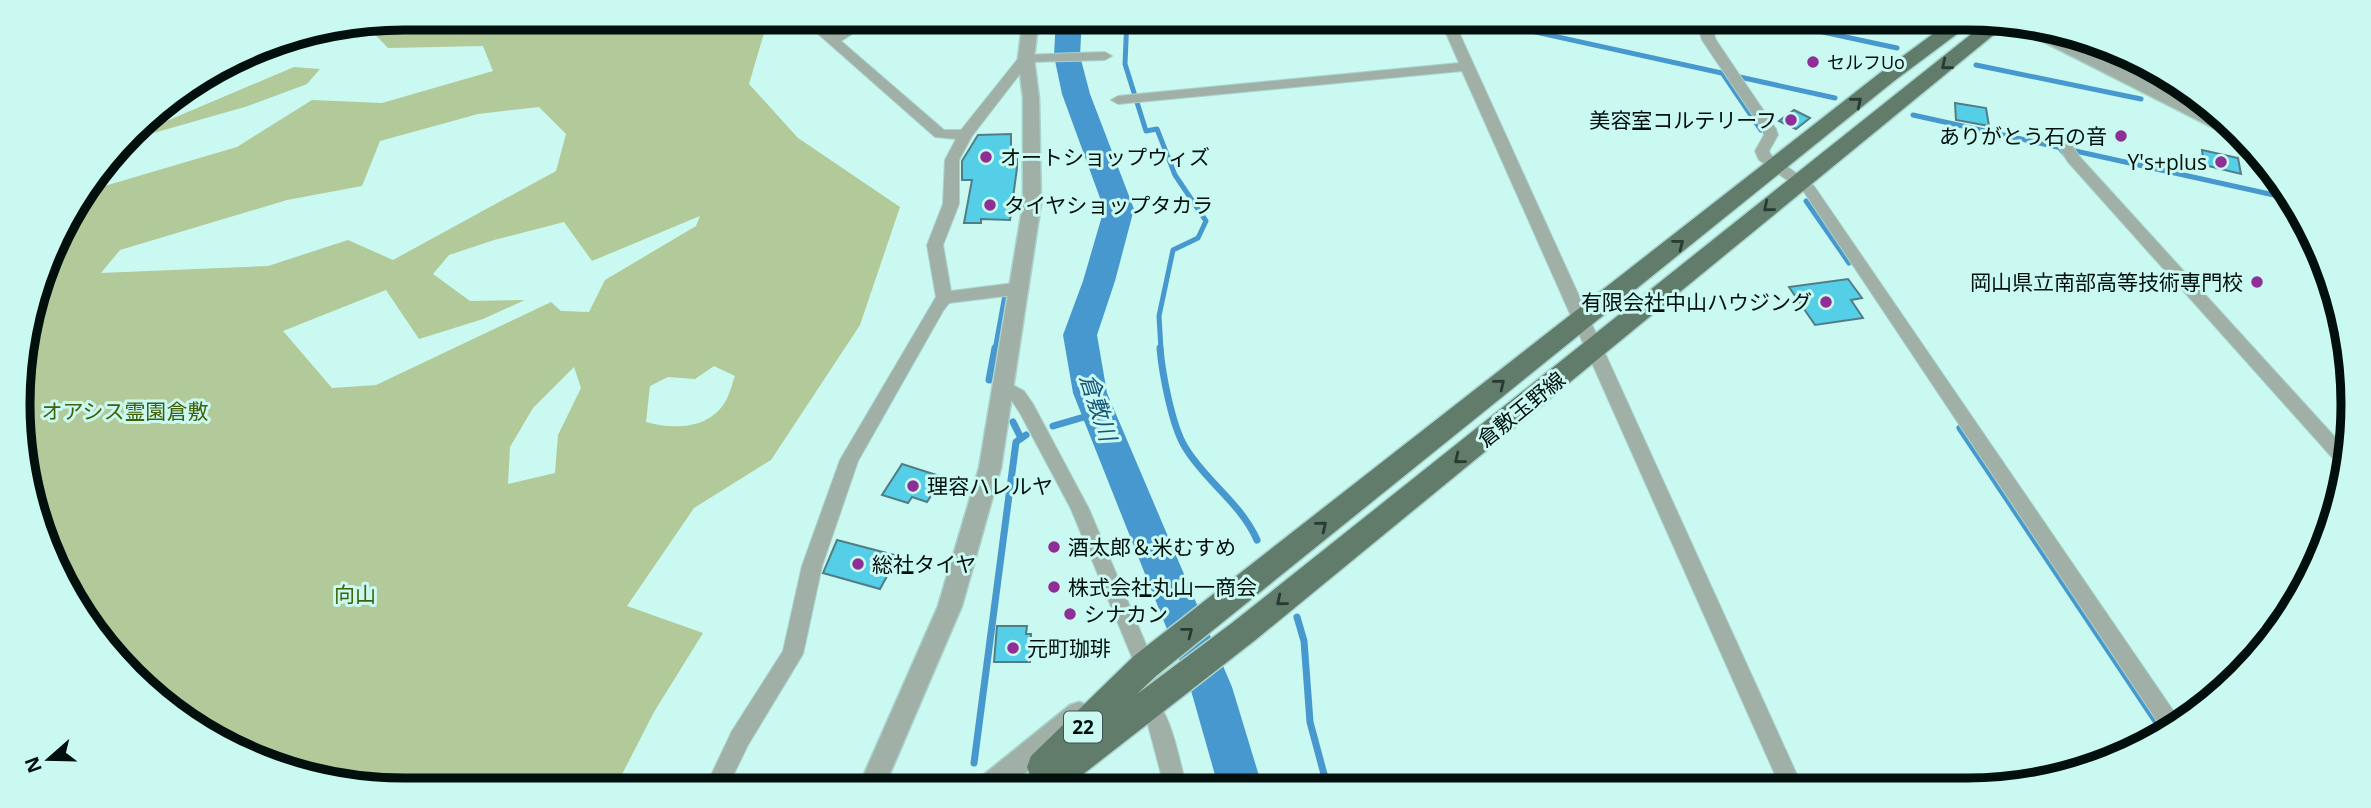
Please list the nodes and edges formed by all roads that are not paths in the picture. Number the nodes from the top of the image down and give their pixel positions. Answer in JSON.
{"nodes":[{"id":1,"x":820,"y":30,"type":"edge"},
{"id":2,"x":851,"y":30,"type":"edge"},
{"id":3,"x":1031,"y":30,"type":"edge"},
{"id":4,"x":1450,"y":30,"type":"edge"},
{"id":5,"x":1706,"y":30,"type":"edge"},
{"id":6,"x":1952,"y":30,"type":"edge"},
{"id":7,"x":1987,"y":31,"type":"edge"},
{"id":8,"x":833,"y":40,"type":"junction"},
{"id":9,"x":2052,"y":40,"type":"edge"},
{"id":10,"x":1102,"y":56,"type":"dead end"},
{"id":11,"x":1032,"y":58,"type":"junction"},
{"id":12,"x":1467,"y":66,"type":"junction"},
{"id":13,"x":1129,"y":98,"type":"dead end"},
{"id":14,"x":2209,"y":119,"type":"edge"},
{"id":15,"x":965,"y":135,"type":"junction"},
{"id":16,"x":2066,"y":149,"type":"dead end"},
{"id":17,"x":1777,"y":167,"type":"junction"},
{"id":18,"x":1801,"y":181,"type":"junction"},
{"id":19,"x":1021,"y":288,"type":"junction"},
{"id":20,"x":944,"y":299,"type":"junction"},
{"id":21,"x":1580,"y":320,"type":"junction"},
{"id":22,"x":1594,"y":350,"type":"junction"},
{"id":23,"x":1005,"y":387,"type":"junction"},
{"id":24,"x":2338,"y":452,"type":"edge"},
{"id":25,"x":1243,"y":632,"type":"joint"},
{"id":26,"x":1145,"y":666,"type":"junction"},
{"id":27,"x":1154,"y":698,"type":"junction"},
{"id":28,"x":2168,"y":719,"type":"edge"},
{"id":29,"x":721,"y":778,"type":"edge"},
{"id":30,"x":876,"y":778,"type":"edge"},
{"id":31,"x":999,"y":778,"type":"edge"},
{"id":32,"x":1032,"y":778,"type":"edge"},
{"id":33,"x":1052,"y":778,"type":"edge"},
{"id":34,"x":1172,"y":778,"type":"edge"},
{"id":35,"x":1787,"y":778,"type":"edge"}],
"edges":[{"from":1,"to":8,"type":"street"},
{"from":2,"to":8,"type":"street"},
{"from":3,"to":11,"type":"street"},
{"from":4,"to":12,"type":"street"},
{"from":5,"to":17,"type":"street"},
{"from":17,"to":6,"type":"main road","name":"倉敷玉野線","number":"22","one_way":true},
{"from":7,"to":18,"type":"main road","name":"倉敷玉野線","number":"22","one_way":true},
{"from":8,"to":15,"type":"street"},
{"from":9,"to":14,"type":"street"},
{"from":10,"to":11,"type":"street"},
{"from":11,"to":15,"type":"street"},
{"from":11,"to":19,"type":"street"},
{"from":12,"to":13,"type":"street"},
{"from":12,"to":21,"type":"street"},
{"from":15,"to":20,"type":"street"},
{"from":16,"to":24,"type":"street"},
{"from":17,"to":18,"type":"street"},
{"from":21,"to":17,"type":"main road","name":"倉敷玉野線","number":"22","one_way":true},
{"from":18,"to":22,"type":"main road","name":"倉敷玉野線","number":"22","one_way":true},
{"from":18,"to":28,"type":"street"},
{"from":19,"to":20,"type":"street"},
{"from":19,"to":23,"type":"street"},
{"from":20,"to":29,"type":"street"},
{"from":21,"to":22,"type":"street"},
{"from":26,"to":21,"type":"main road","name":"倉敷玉野線","number":"22","one_way":true},
{"from":22,"to":25,"type":"main road","name":"倉敷玉野線","number":"22","one_way":true},
{"from":22,"to":35,"type":"street"},
{"from":23,"to":26,"type":"street"},
{"from":23,"to":30,"type":"street"},
{"from":25,"to":27,"type":"main road","name":"倉敷玉野線","number":"22"},
{"from":26,"to":31,"type":"street"},
{"from":26,"to":32,"type":"main road","name":"倉敷玉野線","number":"22"},
{"from":27,"to":33,"type":"main road","name":"倉敷玉野線","number":"22"},
{"from":27,"to":34,"type":"street"}]}
